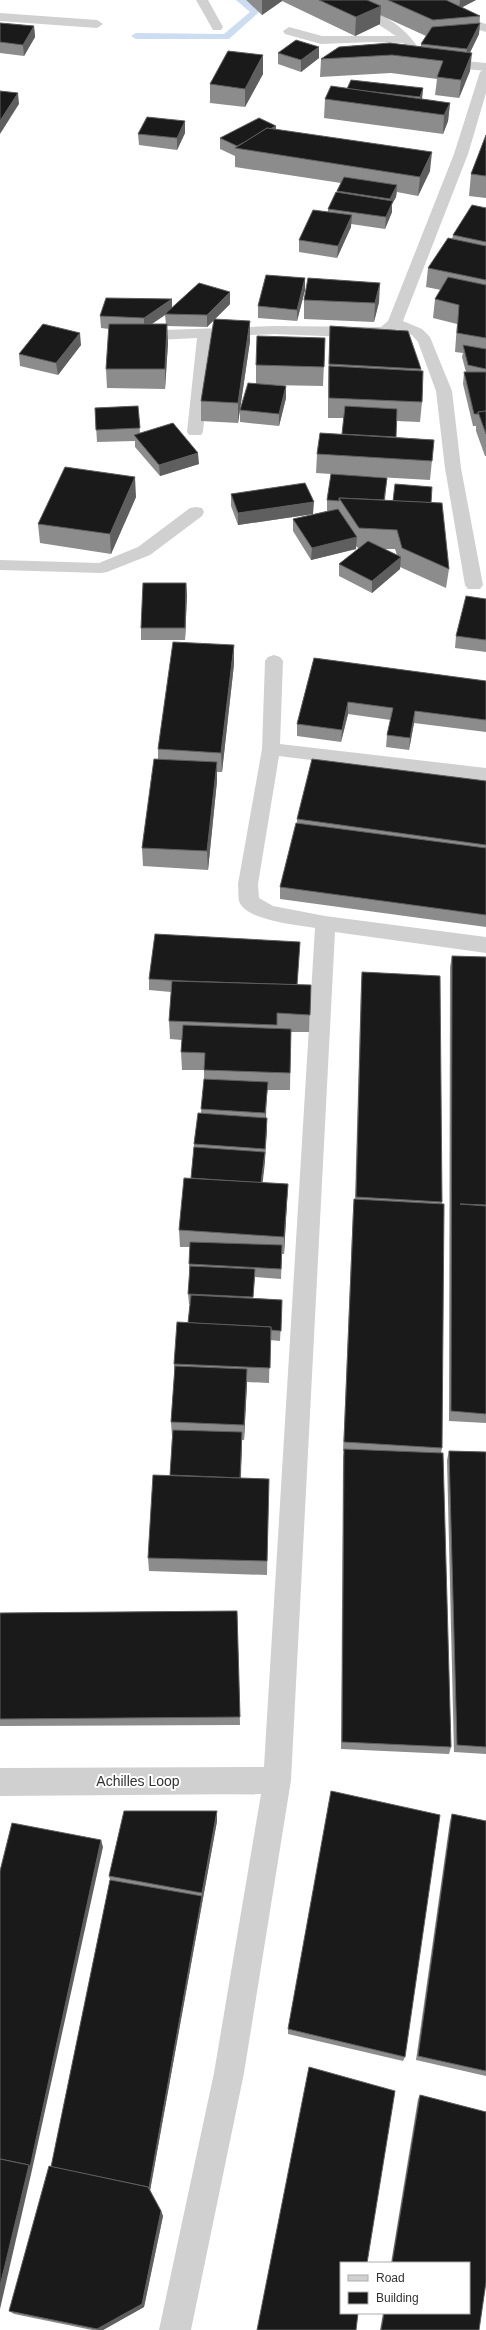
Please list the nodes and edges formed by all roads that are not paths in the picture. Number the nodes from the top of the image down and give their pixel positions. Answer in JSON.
{"nodes":[{"id":1,"x":202,"y":0,"type":"edge"},
{"id":2,"x":334,"y":0,"type":"edge"},
{"id":3,"x":415,"y":0,"type":"edge"},
{"id":4,"x":0,"y":17,"type":"edge"},
{"id":5,"x":97,"y":24,"type":"dead end"},
{"id":6,"x":217,"y":27,"type":"dead end"},
{"id":7,"x":486,"y":28,"type":"edge"},
{"id":8,"x":289,"y":31,"type":"dead end"},
{"id":9,"x":408,"y":40,"type":"junction"},
{"id":10,"x":486,"y":67,"type":"edge"},
{"id":11,"x":486,"y":72,"type":"edge"},
{"id":12,"x":394,"y":323,"type":"junction"},
{"id":13,"x":205,"y":332,"type":"junction"},
{"id":14,"x":130,"y":336,"type":"edge"},
{"id":15,"x":195,"y":432,"type":"dead end"},
{"id":16,"x":196,"y":512,"type":"dead end"},
{"id":17,"x":0,"y":565,"type":"edge"},
{"id":18,"x":474,"y":585,"type":"dead end"},
{"id":19,"x":274,"y":661,"type":"dead end"},
{"id":20,"x":270,"y":749,"type":"junction"},
{"id":21,"x":486,"y":775,"type":"edge"},
{"id":22,"x":325,"y":923,"type":"junction"},
{"id":23,"x":486,"y":945,"type":"edge"},
{"id":24,"x":277,"y":1780,"type":"junction"},
{"id":25,"x":0,"y":1782,"type":"edge"},
{"id":26,"x":175,"y":2330,"type":"edge"}],
"edges":[{"from":1,"to":6,"type":"street"},
{"from":2,"to":9,"type":"street"},
{"from":3,"to":7,"type":"street"},
{"from":4,"to":5,"type":"street"},
{"from":8,"to":9,"type":"street"},
{"from":9,"to":10,"type":"street"},
{"from":11,"to":12,"type":"street"},
{"from":12,"to":13,"type":"street"},
{"from":12,"to":18,"type":"street"},
{"from":13,"to":14,"type":"street"},
{"from":13,"to":15,"type":"street"},
{"from":16,"to":17,"type":"street"},
{"from":19,"to":20,"type":"street"},
{"from":20,"to":21,"type":"street"},
{"from":20,"to":22,"type":"street"},
{"from":22,"to":23,"type":"street"},
{"from":22,"to":24,"type":"street"},
{"from":24,"to":25,"type":"street","name":"Achilles Loop"},
{"from":24,"to":26,"type":"street"}]}
